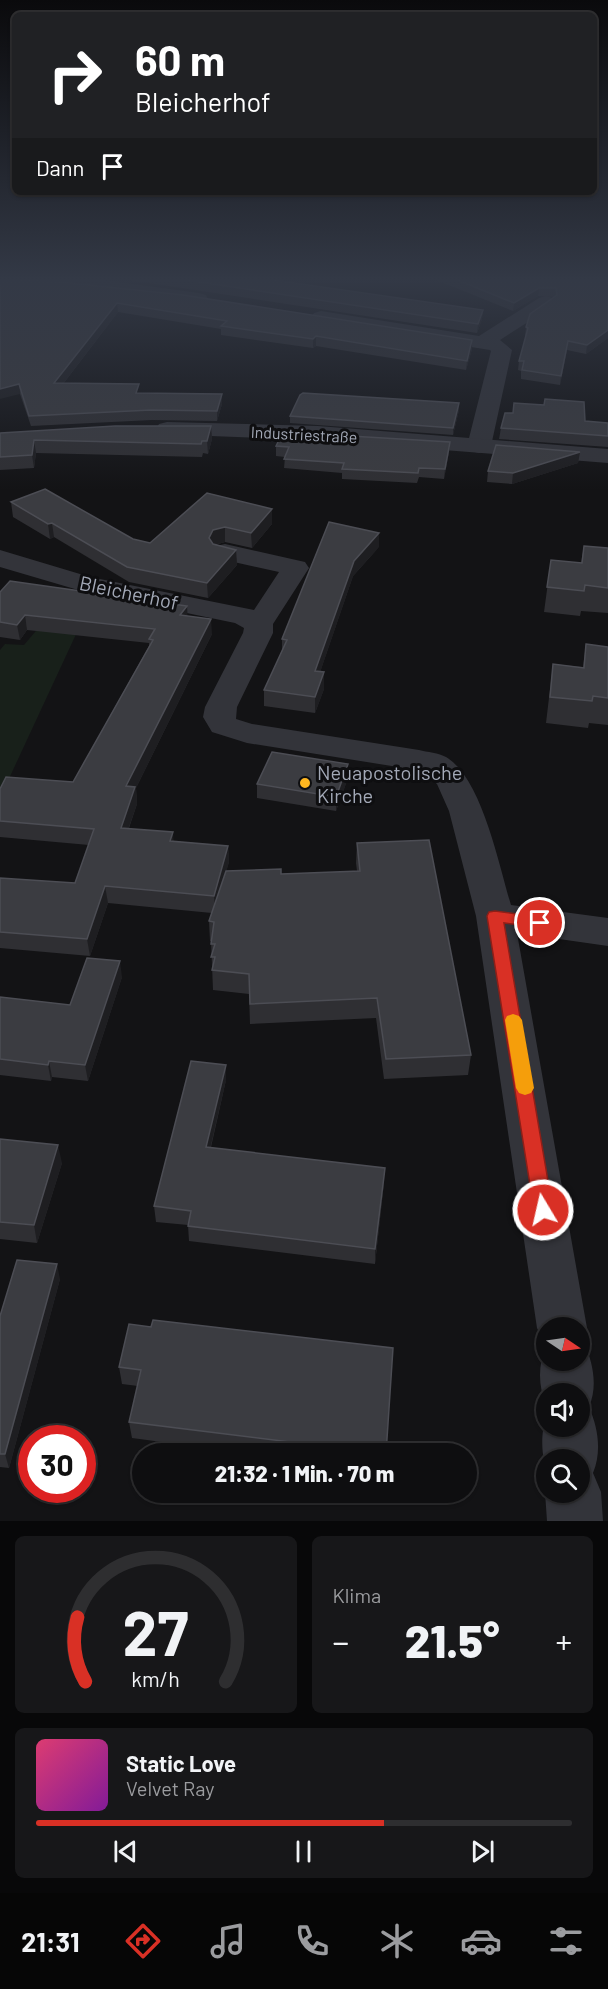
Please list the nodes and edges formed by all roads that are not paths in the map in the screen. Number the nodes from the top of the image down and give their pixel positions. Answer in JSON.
{"nodes":[{"id":1,"x":500,"y":348,"type":"edge"},
{"id":2,"x":144,"y":429,"type":"edge"},
{"id":3,"x":479,"y":446,"type":"junction"},
{"id":4,"x":608,"y":456,"type":"edge"},
{"id":5,"x":225,"y":552,"type":"edge"},
{"id":6,"x":0,"y":558,"type":"edge"},
{"id":7,"x":259,"y":624,"type":"junction"},
{"id":8,"x":495,"y":916,"type":"junction"},
{"id":9,"x":608,"y":932,"type":"edge"},
{"id":10,"x":560,"y":1317,"type":"edge"},
{"id":11,"x":574,"y":1503,"type":"edge"},
{"id":12,"x":575,"y":1521,"type":"edge"}],
"edges":[{"from":1,"to":3,"type":"street"},
{"from":2,"to":3,"type":"street","name":"Industriestraße"},
{"from":3,"to":4,"type":"street","name":"Industriestraße"},
{"from":5,"to":7,"type":"street"},
{"from":6,"to":7,"type":"street","name":"Bleicherhof"},
{"from":7,"to":8,"type":"street"},
{"from":8,"to":9,"type":"street"},
{"from":8,"to":10,"type":"street"},
{"from":11,"to":12,"type":"street"}]}
